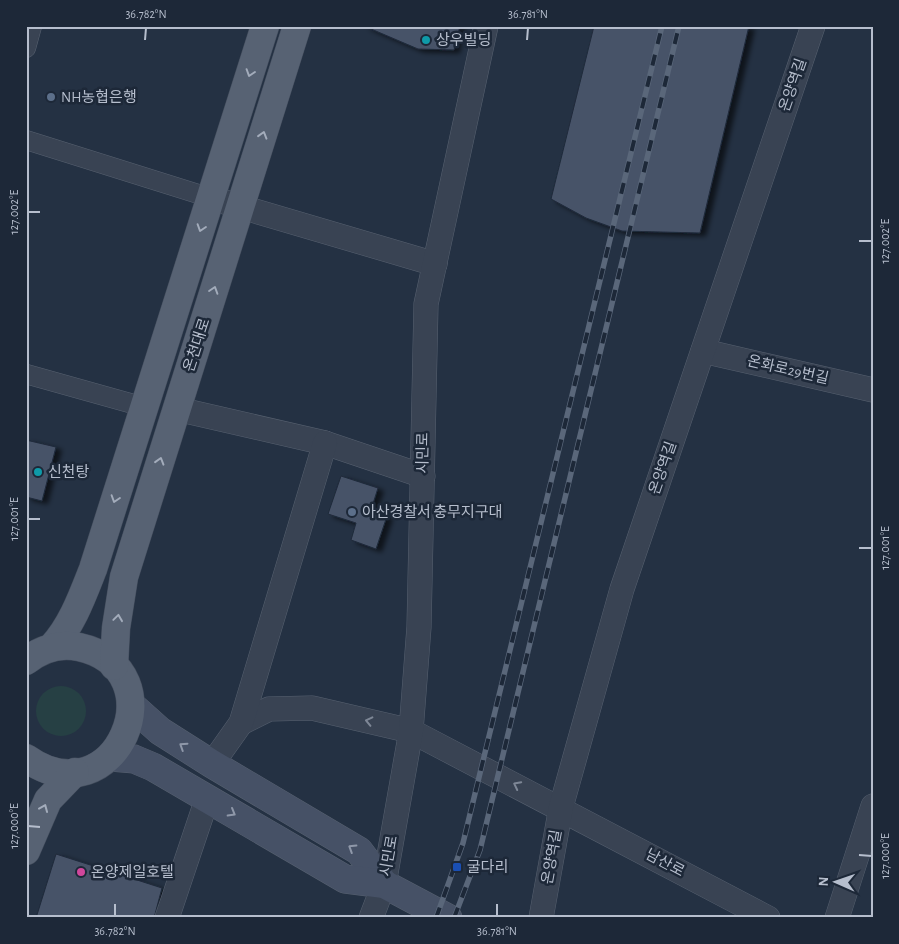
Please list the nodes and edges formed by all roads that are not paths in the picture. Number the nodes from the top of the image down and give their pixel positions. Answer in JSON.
{"nodes":[{"id":1,"x":32,"y":26,"type":"edge"},
{"id":2,"x":265,"y":26,"type":"edge"},
{"id":3,"x":297,"y":26,"type":"edge"},
{"id":4,"x":486,"y":26,"type":"edge"},
{"id":5,"x":813,"y":26,"type":"edge"},
{"id":6,"x":26,"y":48,"type":"edge"},
{"id":7,"x":26,"y":140,"type":"edge"},
{"id":8,"x":211,"y":198,"type":"junction"},
{"id":9,"x":240,"y":206,"type":"junction"},
{"id":10,"x":435,"y":264,"type":"junction"},
{"id":11,"x":703,"y":351,"type":"junction"},
{"id":12,"x":26,"y":374,"type":"edge"},
{"id":13,"x":873,"y":390,"type":"edge"},
{"id":14,"x":144,"y":407,"type":"junction"},
{"id":15,"x":177,"y":409,"type":"junction"},
{"id":16,"x":325,"y":443,"type":"junction"},
{"id":17,"x":423,"y":476,"type":"junction"},
{"id":18,"x":33,"y":657,"type":"edge"},
{"id":19,"x":114,"y":666,"type":"junction"},
{"id":20,"x":131,"y":705,"type":"junction"},
{"id":21,"x":241,"y":723,"type":"junction"},
{"id":22,"x":411,"y":731,"type":"junction"},
{"id":23,"x":110,"y":757,"type":"junction"},
{"id":24,"x":26,"y":758,"type":"edge"},
{"id":25,"x":212,"y":764,"type":"junction"},
{"id":26,"x":75,"y":772,"type":"junction"},
{"id":27,"x":207,"y":799,"type":"junction"},
{"id":28,"x":873,"y":806,"type":"edge"},
{"id":29,"x":561,"y":807,"type":"junction"},
{"id":30,"x":26,"y":851,"type":"edge"},
{"id":31,"x":384,"y":884,"type":"junction"},
{"id":32,"x":167,"y":918,"type":"edge"},
{"id":33,"x":370,"y":918,"type":"edge"},
{"id":34,"x":448,"y":918,"type":"edge"},
{"id":35,"x":541,"y":918,"type":"edge"},
{"id":36,"x":768,"y":918,"type":"edge"},
{"id":37,"x":837,"y":918,"type":"edge"}],
"edges":[{"from":1,"to":6,"type":"street"},
{"from":2,"to":8,"type":"main road","name":"온천대로","one_way":true},
{"from":9,"to":3,"type":"main road","name":"온천대로","one_way":true},
{"from":4,"to":10,"type":"street","name":"시민로"},
{"from":5,"to":11,"type":"street","name":"온양역길"},
{"from":7,"to":8,"type":"street"},
{"from":8,"to":9,"type":"street"},
{"from":8,"to":14,"type":"main road","name":"온천대로","one_way":true},
{"from":9,"to":10,"type":"street"},
{"from":15,"to":9,"type":"main road","name":"온천대로","one_way":true},
{"from":10,"to":17,"type":"street","name":"시민로"},
{"from":11,"to":13,"type":"street","name":"온화로29번길"},
{"from":11,"to":29,"type":"street","name":"온양역길"},
{"from":12,"to":14,"type":"street"},
{"from":14,"to":18,"type":"main road","name":"온천대로","one_way":true},
{"from":15,"to":16,"type":"street"},
{"from":19,"to":15,"type":"main road","name":"온천대로","one_way":true},
{"from":16,"to":17,"type":"street"},
{"from":16,"to":21,"type":"street"},
{"from":17,"to":22,"type":"street","name":"시민로"},
{"from":18,"to":19,"type":"main road"},
{"from":19,"to":20,"type":"main road"},
{"from":20,"to":23,"type":"main road"},
{"from":25,"to":20,"type":"main road","name":"시민로","one_way":true},
{"from":22,"to":21,"type":"street","name":"남산로","one_way":true},
{"from":21,"to":25,"type":"street"},
{"from":29,"to":22,"type":"street","name":"남산로","one_way":true},
{"from":22,"to":31,"type":"street","name":"시민로"},
{"from":23,"to":26,"type":"main road"},
{"from":23,"to":27,"type":"main road","name":"시민로"},
{"from":24,"to":26,"type":"main road"},
{"from":31,"to":25,"type":"main road","name":"시민로","one_way":true},
{"from":30,"to":26,"type":"main road","one_way":true},
{"from":27,"to":31,"type":"main road","name":"시민로","one_way":true},
{"from":27,"to":32,"type":"street"},
{"from":28,"to":37,"type":"street"},
{"from":29,"to":35,"type":"street","name":"온양역길"},
{"from":29,"to":36,"type":"street","name":"남산로"},
{"from":31,"to":33,"type":"street"},
{"from":31,"to":34,"type":"main road","name":"시민로"}]}
